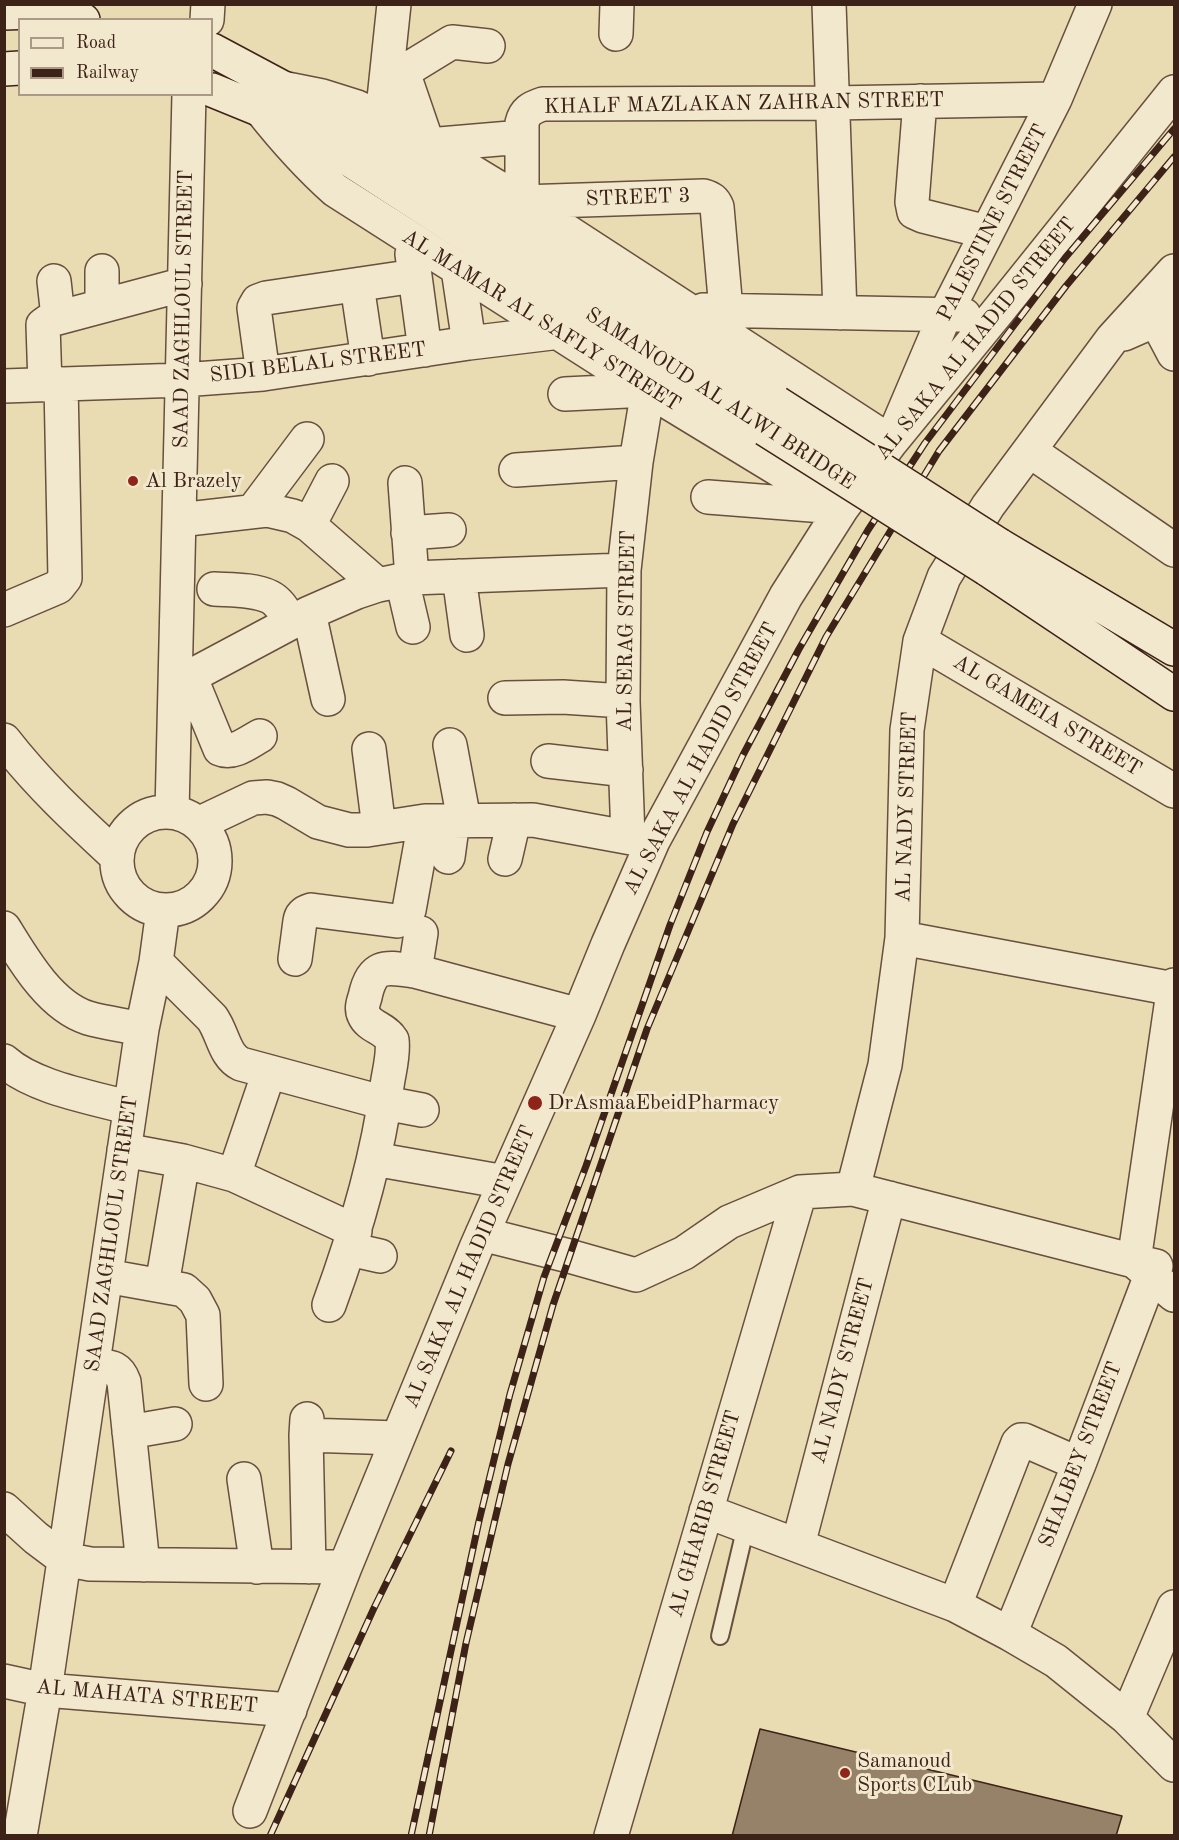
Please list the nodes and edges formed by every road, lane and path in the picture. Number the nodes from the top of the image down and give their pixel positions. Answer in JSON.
{"nodes":[{"id":1,"x":394,"y":4,"type":"edge"},
{"id":2,"x":829,"y":4,"type":"edge"},
{"id":3,"x":1095,"y":4,"type":"edge"},
{"id":4,"x":4,"y":12,"type":"edge"},
{"id":5,"x":70,"y":18,"type":"edge"},
{"id":6,"x":488,"y":46,"type":"dead end"},
{"id":7,"x":213,"y":51,"type":"edge"},
{"id":8,"x":395,"y":75,"type":"junction"},
{"id":9,"x":213,"y":90,"type":"edge"},
{"id":10,"x":1174,"y":92,"type":"edge"},
{"id":11,"x":189,"y":96,"type":"edge"},
{"id":12,"x":273,"y":99,"type":"junction"},
{"id":13,"x":1055,"y":99,"type":"junction"},
{"id":14,"x":920,"y":101,"type":"junction"},
{"id":15,"x":832,"y":103,"type":"junction"},
{"id":16,"x":382,"y":118,"type":"junction"},
{"id":17,"x":522,"y":136,"type":"junction"},
{"id":18,"x":428,"y":145,"type":"junction"},
{"id":19,"x":522,"y":202,"type":"junction"},
{"id":20,"x":987,"y":232,"type":"junction"},
{"id":21,"x":410,"y":239,"type":"junction"},
{"id":22,"x":458,"y":269,"type":"junction"},
{"id":23,"x":102,"y":271,"type":"dead end"},
{"id":24,"x":1174,"y":271,"type":"edge"},
{"id":25,"x":415,"y":276,"type":"junction"},
{"id":26,"x":54,"y":281,"type":"dead end"},
{"id":27,"x":185,"y":284,"type":"junction"},
{"id":28,"x":357,"y":285,"type":"junction"},
{"id":29,"x":102,"y":306,"type":"junction"},
{"id":30,"x":685,"y":309,"type":"junction"},
{"id":31,"x":726,"y":310,"type":"junction"},
{"id":32,"x":840,"y":313,"type":"junction"},
{"id":33,"x":945,"y":315,"type":"junction"},
{"id":34,"x":995,"y":315,"type":"junction"},
{"id":35,"x":1165,"y":316,"type":"edge"},
{"id":36,"x":58,"y":317,"type":"junction"},
{"id":37,"x":560,"y":332,"type":"junction"},
{"id":38,"x":1112,"y":339,"type":"junction"},
{"id":39,"x":470,"y":343,"type":"junction"},
{"id":40,"x":424,"y":350,"type":"junction"},
{"id":41,"x":1174,"y":354,"type":"edge"},
{"id":42,"x":368,"y":358,"type":"junction"},
{"id":43,"x":263,"y":374,"type":"junction"},
{"id":44,"x":182,"y":380,"type":"junction"},
{"id":45,"x":53,"y":384,"type":"junction"},
{"id":46,"x":4,"y":386,"type":"edge"},
{"id":47,"x":648,"y":390,"type":"junction"},
{"id":48,"x":565,"y":394,"type":"dead end"},
{"id":49,"x":307,"y":438,"type":"dead end"},
{"id":50,"x":891,"y":442,"type":"junction"},
{"id":51,"x":1030,"y":451,"type":"junction"},
{"id":52,"x":636,"y":462,"type":"junction"},
{"id":53,"x":516,"y":470,"type":"dead end"},
{"id":54,"x":332,"y":481,"type":"dead end"},
{"id":55,"x":405,"y":483,"type":"dead end"},
{"id":56,"x":708,"y":497,"type":"dead end"},
{"id":57,"x":842,"y":507,"type":"junction"},
{"id":58,"x":253,"y":511,"type":"junction"},
{"id":59,"x":179,"y":520,"type":"junction"},
{"id":60,"x":309,"y":525,"type":"junction"},
{"id":61,"x":449,"y":530,"type":"dead end"},
{"id":62,"x":408,"y":533,"type":"junction"},
{"id":63,"x":1174,"y":550,"type":"edge"},
{"id":64,"x":993,"y":557,"type":"junction"},
{"id":65,"x":624,"y":570,"type":"junction"},
{"id":66,"x":459,"y":576,"type":"junction"},
{"id":67,"x":398,"y":581,"type":"junction"},
{"id":68,"x":214,"y":589,"type":"dead end"},
{"id":69,"x":4,"y":609,"type":"edge"},
{"id":70,"x":300,"y":617,"type":"junction"},
{"id":71,"x":413,"y":627,"type":"dead end"},
{"id":72,"x":466,"y":635,"type":"dead end"},
{"id":73,"x":920,"y":641,"type":"junction"},
{"id":74,"x":1174,"y":648,"type":"edge"},
{"id":75,"x":183,"y":680,"type":"junction"},
{"id":76,"x":1174,"y":694,"type":"edge"},
{"id":77,"x":505,"y":698,"type":"dead end"},
{"id":78,"x":328,"y":699,"type":"dead end"},
{"id":79,"x":623,"y":701,"type":"junction"},
{"id":80,"x":260,"y":736,"type":"dead end"},
{"id":81,"x":4,"y":740,"type":"edge"},
{"id":82,"x":450,"y":746,"type":"dead end"},
{"id":83,"x":369,"y":749,"type":"dead end"},
{"id":84,"x":548,"y":761,"type":"dead end"},
{"id":85,"x":626,"y":770,"type":"junction"},
{"id":86,"x":1174,"y":791,"type":"edge"},
{"id":87,"x":185,"y":818,"type":"junction"},
{"id":88,"x":447,"y":820,"type":"junction"},
{"id":89,"x":514,"y":820,"type":"junction"},
{"id":90,"x":379,"y":828,"type":"junction"},
{"id":91,"x":640,"y":839,"type":"junction"},
{"id":92,"x":117,"y":857,"type":"junction"},
{"id":93,"x":448,"y":857,"type":"dead end"},
{"id":94,"x":505,"y":859,"type":"dead end"},
{"id":95,"x":163,"y":910,"type":"junction"},
{"id":96,"x":4,"y":928,"type":"edge"},
{"id":97,"x":421,"y":933,"type":"dead end"},
{"id":98,"x":902,"y":938,"type":"junction"},
{"id":99,"x":295,"y":960,"type":"dead end"},
{"id":100,"x":156,"y":962,"type":"junction"},
{"id":101,"x":415,"y":971,"type":"junction"},
{"id":102,"x":1174,"y":985,"type":"edge"},
{"id":103,"x":1174,"y":989,"type":"edge"},
{"id":104,"x":579,"y":1015,"type":"junction"},
{"id":105,"x":142,"y":1029,"type":"junction"},
{"id":106,"x":4,"y":1061,"type":"edge"},
{"id":107,"x":269,"y":1072,"type":"junction"},
{"id":108,"x":385,"y":1103,"type":"junction"},
{"id":109,"x":130,"y":1108,"type":"junction"},
{"id":110,"x":422,"y":1110,"type":"dead end"},
{"id":111,"x":124,"y":1150,"type":"junction"},
{"id":112,"x":374,"y":1159,"type":"junction"},
{"id":113,"x":183,"y":1161,"type":"junction"},
{"id":114,"x":234,"y":1175,"type":"junction"},
{"id":115,"x":505,"y":1182,"type":"junction"},
{"id":116,"x":854,"y":1189,"type":"junction"},
{"id":117,"x":800,"y":1192,"type":"junction"},
{"id":118,"x":889,"y":1198,"type":"junction"},
{"id":119,"x":482,"y":1234,"type":"junction"},
{"id":120,"x":362,"y":1245,"type":"junction"},
{"id":121,"x":1158,"y":1275,"type":"edge"},
{"id":122,"x":106,"y":1276,"type":"junction"},
{"id":123,"x":162,"y":1285,"type":"junction"},
{"id":124,"x":329,"y":1305,"type":"dead end"},
{"id":125,"x":93,"y":1365,"type":"junction"},
{"id":126,"x":206,"y":1384,"type":"dead end"},
{"id":127,"x":175,"y":1424,"type":"dead end"},
{"id":128,"x":129,"y":1432,"type":"junction"},
{"id":129,"x":398,"y":1438,"type":"junction"},
{"id":130,"x":1079,"y":1464,"type":"junction"},
{"id":131,"x":244,"y":1479,"type":"dead end"},
{"id":132,"x":4,"y":1509,"type":"edge"},
{"id":133,"x":706,"y":1511,"type":"junction"},
{"id":134,"x":746,"y":1526,"type":"junction"},
{"id":135,"x":798,"y":1545,"type":"junction"},
{"id":136,"x":64,"y":1558,"type":"junction"},
{"id":137,"x":143,"y":1565,"type":"junction"},
{"id":138,"x":257,"y":1567,"type":"junction"},
{"id":139,"x":309,"y":1567,"type":"junction"},
{"id":140,"x":345,"y":1567,"type":"junction"},
{"id":141,"x":955,"y":1605,"type":"junction"},
{"id":142,"x":1174,"y":1607,"type":"edge"},
{"id":143,"x":1010,"y":1634,"type":"junction"},
{"id":144,"x":720,"y":1636,"type":"dead end"},
{"id":145,"x":4,"y":1681,"type":"edge"},
{"id":146,"x":45,"y":1690,"type":"junction"},
{"id":147,"x":290,"y":1710,"type":"junction"},
{"id":148,"x":1127,"y":1718,"type":"junction"},
{"id":149,"x":1174,"y":1765,"type":"edge"},
{"id":150,"x":250,"y":1811,"type":"dead end"},
{"id":151,"x":20,"y":1836,"type":"edge"},
{"id":152,"x":612,"y":1836,"type":"edge"}],
"edges":[{"from":1,"to":8,"type":"street"},
{"from":2,"to":15,"type":"street"},
{"from":3,"to":13,"type":"street","name":"PALESTINE STREET"},
{"from":4,"to":5,"type":"street"},
{"from":6,"to":8,"type":"street"},
{"from":7,"to":12,"type":"street"},
{"from":8,"to":16,"type":"street"},
{"from":8,"to":18,"type":"street"},
{"from":9,"to":12,"type":"street"},
{"from":10,"to":34,"type":"street","name":"AL SAKA AL HADID STREET"},
{"from":11,"to":27,"type":"street","name":"SAAD ZAGHLOUL STREET"},
{"from":12,"to":16,"type":"street"},
{"from":12,"to":21,"type":"street","name":"AL MAMAR AL SAFLY STREET"},
{"from":12,"to":64,"type":"street","name":"SAMANOUD AL ALWI BRIDGE","bridge":true},
{"from":13,"to":14,"type":"street","name":"KHALF MAZLAKAN ZAHRAN STREET"},
{"from":13,"to":20,"type":"street","name":"PALESTINE STREET"},
{"from":14,"to":15,"type":"street","name":"KHALF MAZLAKAN ZAHRAN STREET"},
{"from":14,"to":20,"type":"street"},
{"from":15,"to":17,"type":"street","name":"KHALF MAZLAKAN ZAHRAN STREET"},
{"from":15,"to":32,"type":"street"},
{"from":16,"to":18,"type":"street"},
{"from":17,"to":18,"type":"street"},
{"from":17,"to":19,"type":"street","name":"KHALF MAZLAKAN ZAHRAN STREET"},
{"from":18,"to":19,"type":"street"},
{"from":19,"to":30,"type":"street"},
{"from":19,"to":31,"type":"street","name":"STREET 3"},
{"from":20,"to":33,"type":"street","name":"PALESTINE STREET"},
{"from":21,"to":22,"type":"street","name":"AL MAMAR AL SAFLY STREET"},
{"from":21,"to":25,"type":"street"},
{"from":22,"to":37,"type":"street","name":"AL MAMAR AL SAFLY STREET"},
{"from":22,"to":39,"type":"street"},
{"from":23,"to":29,"type":"street"},
{"from":24,"to":38,"type":"street"},
{"from":25,"to":28,"type":"street"},
{"from":25,"to":40,"type":"street"},
{"from":26,"to":36,"type":"street"},
{"from":27,"to":29,"type":"street"},
{"from":27,"to":44,"type":"street","name":"SAAD ZAGHLOUL STREET"},
{"from":28,"to":42,"type":"street"},
{"from":28,"to":43,"type":"street"},
{"from":29,"to":36,"type":"street"},
{"from":30,"to":31,"type":"street"},
{"from":30,"to":50,"type":"street"},
{"from":31,"to":32,"type":"street"},
{"from":32,"to":33,"type":"street"},
{"from":33,"to":34,"type":"street"},
{"from":33,"to":50,"type":"street","name":"PALESTINE STREET"},
{"from":34,"to":50,"type":"street","name":"AL SAKA AL HADID STREET"},
{"from":35,"to":38,"type":"street"},
{"from":35,"to":41,"type":"street"},
{"from":36,"to":45,"type":"street"},
{"from":37,"to":39,"type":"street","name":"SIDI BELAL STREET"},
{"from":37,"to":47,"type":"street","name":"AL MAMAR AL SAFLY STREET"},
{"from":38,"to":51,"type":"street"},
{"from":39,"to":40,"type":"street","name":"SIDI BELAL STREET"},
{"from":40,"to":42,"type":"street","name":"SIDI BELAL STREET"},
{"from":42,"to":43,"type":"street","name":"SIDI BELAL STREET"},
{"from":43,"to":44,"type":"street","name":"SIDI BELAL STREET"},
{"from":44,"to":45,"type":"street","name":"SIDI BELAL STREET"},
{"from":44,"to":59,"type":"street","name":"SAAD ZAGHLOUL STREET"},
{"from":45,"to":46,"type":"street","name":"SIDI BELAL STREET"},
{"from":45,"to":69,"type":"street"},
{"from":47,"to":48,"type":"street"},
{"from":47,"to":52,"type":"street","name":"AL SERAG STREET"},
{"from":47,"to":57,"type":"street","name":"AL MAMAR AL SAFLY STREET"},
{"from":49,"to":58,"type":"street"},
{"from":50,"to":57,"type":"street","name":"AL SAKA AL HADID STREET"},
{"from":51,"to":63,"type":"street"},
{"from":51,"to":73,"type":"street","name":"AL NADY STREET"},
{"from":52,"to":53,"type":"street"},
{"from":52,"to":65,"type":"street","name":"AL SERAG STREET"},
{"from":54,"to":60,"type":"street"},
{"from":55,"to":62,"type":"street"},
{"from":56,"to":57,"type":"street"},
{"from":57,"to":91,"type":"street","name":"AL SAKA AL HADID STREET"},
{"from":58,"to":59,"type":"street"},
{"from":58,"to":60,"type":"street"},
{"from":59,"to":75,"type":"street","name":"SAAD ZAGHLOUL STREET"},
{"from":60,"to":67,"type":"street"},
{"from":61,"to":62,"type":"street"},
{"from":62,"to":67,"type":"street"},
{"from":64,"to":74,"type":"street","name":"SAMANOUD AL ALWI BRIDGE"},
{"from":64,"to":76,"type":"street","name":"SAMANOUD AL ALWI BRIDGE"},
{"from":65,"to":66,"type":"street"},
{"from":65,"to":79,"type":"street","name":"AL SERAG STREET"},
{"from":66,"to":67,"type":"street"},
{"from":66,"to":72,"type":"street"},
{"from":67,"to":70,"type":"street"},
{"from":67,"to":71,"type":"street"},
{"from":68,"to":70,"type":"street"},
{"from":70,"to":75,"type":"street"},
{"from":70,"to":78,"type":"street"},
{"from":73,"to":86,"type":"street","name":"AL GAMEIA STREET"},
{"from":73,"to":98,"type":"street","name":"AL NADY STREET"},
{"from":75,"to":80,"type":"street"},
{"from":75,"to":87,"type":"street","name":"SAAD ZAGHLOUL STREET"},
{"from":77,"to":79,"type":"street"},
{"from":79,"to":85,"type":"street","name":"AL SERAG STREET"},
{"from":81,"to":92,"type":"street"},
{"from":82,"to":88,"type":"street"},
{"from":83,"to":90,"type":"street"},
{"from":84,"to":85,"type":"street"},
{"from":85,"to":91,"type":"street","name":"AL SERAG STREET"},
{"from":87,"to":90,"type":"street"},
{"from":87,"to":92,"type":"street"},
{"from":87,"to":95,"type":"street"},
{"from":88,"to":89,"type":"street"},
{"from":88,"to":90,"type":"street"},
{"from":88,"to":93,"type":"street"},
{"from":88,"to":99,"type":"street"},
{"from":89,"to":91,"type":"street"},
{"from":89,"to":94,"type":"street"},
{"from":91,"to":104,"type":"street","name":"AL SAKA AL HADID STREET"},
{"from":92,"to":95,"type":"street"},
{"from":95,"to":100,"type":"street","name":"SAAD ZAGHLOUL STREET"},
{"from":96,"to":105,"type":"street"},
{"from":97,"to":101,"type":"street"},
{"from":98,"to":103,"type":"street"},
{"from":98,"to":116,"type":"street","name":"AL NADY STREET"},
{"from":100,"to":105,"type":"street","name":"SAAD ZAGHLOUL STREET"},
{"from":100,"to":107,"type":"street"},
{"from":101,"to":104,"type":"street"},
{"from":101,"to":108,"type":"street"},
{"from":102,"to":103,"type":"street","name":"SHALBEY STREET"},
{"from":103,"to":121,"type":"street","name":"SHALBEY STREET"},
{"from":104,"to":115,"type":"street","name":"AL SAKA AL HADID STREET"},
{"from":105,"to":109,"type":"street","name":"SAAD ZAGHLOUL STREET"},
{"from":106,"to":109,"type":"street"},
{"from":107,"to":108,"type":"street"},
{"from":107,"to":114,"type":"street"},
{"from":108,"to":110,"type":"street"},
{"from":108,"to":112,"type":"street"},
{"from":109,"to":111,"type":"street","name":"SAAD ZAGHLOUL STREET"},
{"from":111,"to":113,"type":"street"},
{"from":111,"to":122,"type":"street","name":"SAAD ZAGHLOUL STREET"},
{"from":112,"to":115,"type":"street"},
{"from":112,"to":120,"type":"street"},
{"from":113,"to":114,"type":"street"},
{"from":113,"to":123,"type":"street"},
{"from":114,"to":120,"type":"street"},
{"from":115,"to":119,"type":"street","name":"AL SAKA AL HADID STREET"},
{"from":116,"to":117,"type":"street"},
{"from":116,"to":118,"type":"street"},
{"from":117,"to":119,"type":"street"},
{"from":117,"to":133,"type":"street","name":"AL GHARIB STREET"},
{"from":118,"to":121,"type":"street"},
{"from":118,"to":135,"type":"street","name":"AL NADY STREET"},
{"from":119,"to":129,"type":"street","name":"AL SAKA AL HADID STREET"},
{"from":120,"to":124,"type":"street"},
{"from":121,"to":130,"type":"street","name":"SHALBEY STREET"},
{"from":122,"to":123,"type":"street"},
{"from":122,"to":125,"type":"street","name":"SAAD ZAGHLOUL STREET"},
{"from":123,"to":126,"type":"street"},
{"from":125,"to":128,"type":"street"},
{"from":125,"to":136,"type":"street","name":"SAAD ZAGHLOUL STREET"},
{"from":127,"to":128,"type":"street"},
{"from":128,"to":137,"type":"street"},
{"from":129,"to":139,"type":"street"},
{"from":129,"to":140,"type":"street","name":"AL SAKA AL HADID STREET"},
{"from":130,"to":141,"type":"street"},
{"from":130,"to":143,"type":"street","name":"SHALBEY STREET"},
{"from":131,"to":138,"type":"street"},
{"from":132,"to":136,"type":"street"},
{"from":133,"to":134,"type":"street"},
{"from":133,"to":152,"type":"street","name":"AL GHARIB STREET"},
{"from":134,"to":135,"type":"street"},
{"from":134,"to":144,"type":"lane"},
{"from":135,"to":141,"type":"street"},
{"from":136,"to":137,"type":"street"},
{"from":136,"to":146,"type":"street","name":"SAAD ZAGHLOUL STREET"},
{"from":137,"to":138,"type":"street"},
{"from":138,"to":139,"type":"street"},
{"from":139,"to":140,"type":"street"},
{"from":140,"to":147,"type":"street","name":"AL SAKA AL HADID STREET"},
{"from":141,"to":143,"type":"street"},
{"from":142,"to":148,"type":"street"},
{"from":143,"to":148,"type":"street"},
{"from":145,"to":146,"type":"street","name":"AL MAHATA STREET"},
{"from":146,"to":147,"type":"street","name":"AL MAHATA STREET"},
{"from":146,"to":151,"type":"street","name":"SAAD ZAGHLOUL STREET"},
{"from":147,"to":150,"type":"street","name":"AL SAKA AL HADID STREET"},
{"from":148,"to":149,"type":"street"}]}
